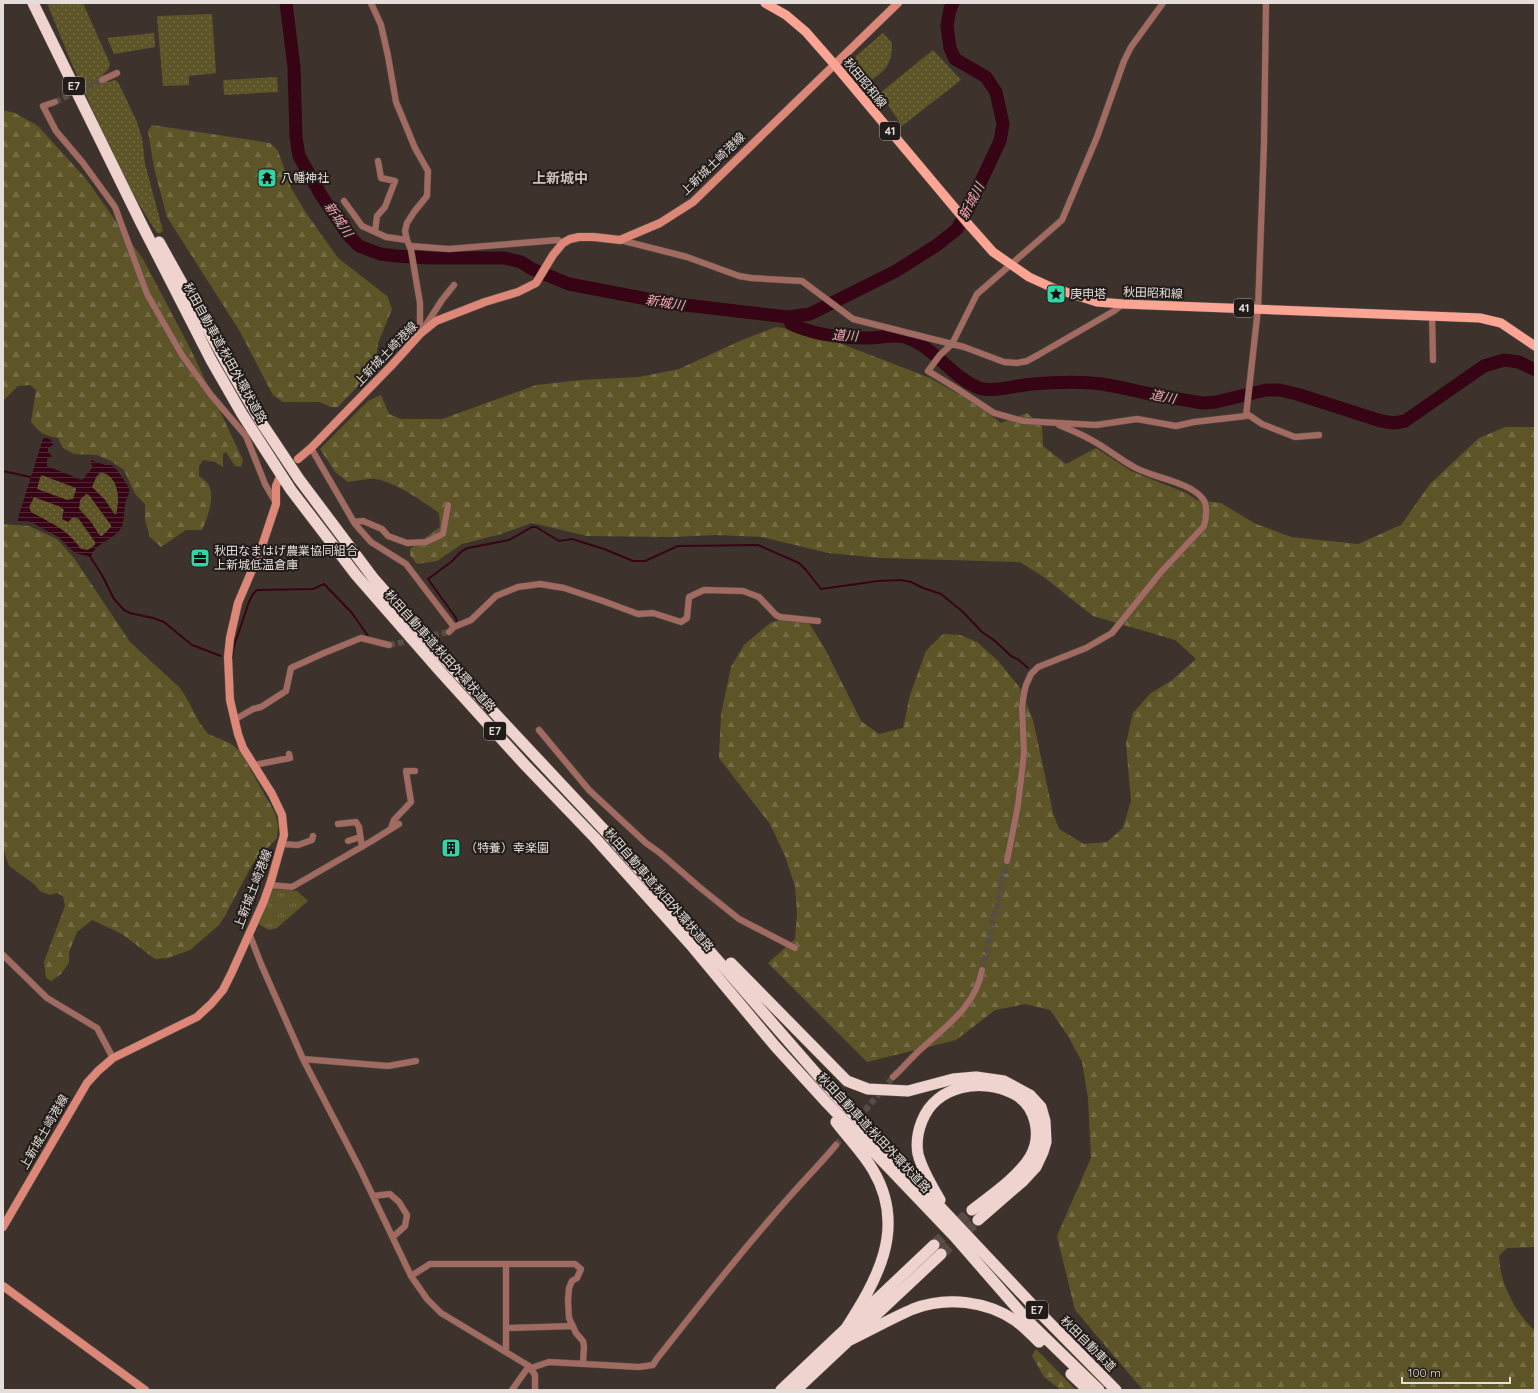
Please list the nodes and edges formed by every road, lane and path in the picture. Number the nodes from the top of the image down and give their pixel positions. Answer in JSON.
{"nodes":[{"id":1,"x":33,"y":3,"type":"edge"},
{"id":2,"x":371,"y":3,"type":"edge"},
{"id":3,"x":765,"y":3,"type":"edge"},
{"id":4,"x":898,"y":3,"type":"edge"},
{"id":5,"x":1163,"y":3,"type":"edge"},
{"id":6,"x":1266,"y":3,"type":"edge"},
{"id":7,"x":834,"y":64,"type":"junction"},
{"id":8,"x":117,"y":72,"type":"dead end"},
{"id":9,"x":102,"y":80,"type":"tunnel mouth"},
{"id":10,"x":55,"y":102,"type":"tunnel mouth"},
{"id":11,"x":378,"y":161,"type":"dead end"},
{"id":12,"x":115,"y":169,"type":"junction"},
{"id":13,"x":344,"y":201,"type":"dead end"},
{"id":14,"x":375,"y":232,"type":"junction"},
{"id":15,"x":620,"y":240,"type":"junction"},
{"id":16,"x":563,"y":243,"type":"junction"},
{"id":17,"x":409,"y":246,"type":"junction"},
{"id":18,"x":1012,"y":264,"type":"junction"},
{"id":19,"x":454,"y":285,"type":"dead end"},
{"id":20,"x":1123,"y":304,"type":"junction"},
{"id":21,"x":1258,"y":309,"type":"junction"},
{"id":22,"x":1432,"y":316,"type":"junction"},
{"id":23,"x":420,"y":334,"type":"junction"},
{"id":24,"x":952,"y":344,"type":"junction"},
{"id":25,"x":1535,"y":346,"type":"edge"},
{"id":26,"x":1433,"y":360,"type":"dead end"},
{"id":27,"x":1247,"y":414,"type":"junction"},
{"id":28,"x":1056,"y":423,"type":"junction"},
{"id":29,"x":1319,"y":435,"type":"dead end"},
{"id":30,"x":311,"y":448,"type":"junction"},
{"id":31,"x":298,"y":459,"type":"dead end"},
{"id":32,"x":279,"y":480,"type":"dead end"},
{"id":33,"x":276,"y":504,"type":"junction"},
{"id":34,"x":448,"y":505,"type":"dead end"},
{"id":35,"x":354,"y":522,"type":"junction"},
{"id":36,"x":818,"y":621,"type":"dead end"},
{"id":37,"x":454,"y":627,"type":"junction"},
{"id":38,"x":449,"y":632,"type":"tunnel mouth"},
{"id":39,"x":389,"y":645,"type":"tunnel mouth"},
{"id":40,"x":234,"y":720,"type":"junction"},
{"id":41,"x":539,"y":730,"type":"dead end"},
{"id":42,"x":289,"y":754,"type":"dead end"},
{"id":43,"x":254,"y":765,"type":"junction"},
{"id":44,"x":415,"y":771,"type":"dead end"},
{"id":45,"x":338,"y":824,"type":"dead end"},
{"id":46,"x":399,"y":824,"type":"dead end"},
{"id":47,"x":390,"y":830,"type":"junction"},
{"id":48,"x":313,"y":836,"type":"dead end"},
{"id":49,"x":360,"y":837,"type":"junction"},
{"id":50,"x":348,"y":841,"type":"dead end"},
{"id":51,"x":282,"y":844,"type":"junction"},
{"id":52,"x":362,"y":847,"type":"junction"},
{"id":53,"x":1007,"y":861,"type":"tunnel mouth"},
{"id":54,"x":270,"y":885,"type":"junction"},
{"id":55,"x":653,"y":885,"type":"junction"},
{"id":56,"x":249,"y":933,"type":"junction"},
{"id":57,"x":794,"y":948,"type":"dead end"},
{"id":58,"x":3,"y":955,"type":"edge"},
{"id":59,"x":982,"y":970,"type":"tunnel mouth"},
{"id":60,"x":775,"y":1046,"type":"junction"},
{"id":61,"x":113,"y":1058,"type":"junction"},
{"id":62,"x":304,"y":1059,"type":"junction"},
{"id":63,"x":416,"y":1061,"type":"dead end"},
{"id":64,"x":893,"y":1077,"type":"tunnel mouth"},
{"id":65,"x":836,"y":1145,"type":"tunnel mouth"},
{"id":66,"x":373,"y":1196,"type":"junction"},
{"id":67,"x":972,"y":1210,"type":"tunnel mouth"},
{"id":68,"x":950,"y":1216,"type":"junction"},
{"id":69,"x":978,"y":1220,"type":"tunnel mouth"},
{"id":70,"x":3,"y":1227,"type":"edge"},
{"id":71,"x":957,"y":1232,"type":"junction"},
{"id":72,"x":392,"y":1237,"type":"junction"},
{"id":73,"x":938,"y":1250,"type":"tunnel mouth"},
{"id":74,"x":506,"y":1264,"type":"junction"},
{"id":75,"x":411,"y":1276,"type":"junction"},
{"id":76,"x":3,"y":1286,"type":"edge"},
{"id":77,"x":573,"y":1326,"type":"junction"},
{"id":78,"x":506,"y":1328,"type":"junction"},
{"id":79,"x":844,"y":1338,"type":"junction"},
{"id":80,"x":506,"y":1352,"type":"junction"},
{"id":81,"x":583,"y":1363,"type":"junction"},
{"id":82,"x":530,"y":1367,"type":"junction"},
{"id":83,"x":145,"y":1390,"type":"edge"},
{"id":84,"x":512,"y":1390,"type":"edge"},
{"id":85,"x":535,"y":1390,"type":"edge"},
{"id":86,"x":781,"y":1390,"type":"edge"},
{"id":87,"x":796,"y":1390,"type":"edge"},
{"id":88,"x":1088,"y":1390,"type":"edge"},
{"id":89,"x":1099,"y":1390,"type":"edge"},
{"id":90,"x":1116,"y":1390,"type":"edge"}],
"edges":[{"from":1,"to":12,"type":"highway","name":"秋田自動車道;秋田外環状道路","number":"E7"},
{"from":2,"to":17,"type":"street"},
{"from":3,"to":7,"type":"main road","name":"秋田昭和線","number":"41"},
{"from":4,"to":7,"type":"main road","name":"上新城土崎港線"},
{"from":5,"to":18,"type":"street"},
{"from":6,"to":21,"type":"street"},
{"from":7,"to":15,"type":"main road","name":"上新城土崎港線"},
{"from":7,"to":18,"type":"main road","name":"秋田昭和線","number":"41"},
{"from":8,"to":9,"type":"street"},
{"from":10,"to":33,"type":"street"},
{"from":11,"to":14,"type":"street"},
{"from":12,"to":55,"type":"highway","name":"秋田自動車道;秋田外環状道路","number":"E7"},
{"from":12,"to":60,"type":"highway","name":"秋田自動車道;秋田外環状道路","number":"E7"},
{"from":13,"to":14,"type":"street"},
{"from":14,"to":17,"type":"street"},
{"from":15,"to":16,"type":"main road","name":"上新城土崎港線"},
{"from":15,"to":24,"type":"street"},
{"from":16,"to":17,"type":"street"},
{"from":16,"to":23,"type":"main road","name":"上新城土崎港線"},
{"from":17,"to":23,"type":"street"},
{"from":18,"to":20,"type":"main road","name":"秋田昭和線","number":"41"},
{"from":18,"to":24,"type":"street"},
{"from":19,"to":23,"type":"street"},
{"from":20,"to":21,"type":"main road","name":"秋田昭和線","number":"41"},
{"from":20,"to":24,"type":"street"},
{"from":21,"to":22,"type":"main road","name":"秋田昭和線","number":"41"},
{"from":21,"to":27,"type":"street"},
{"from":22,"to":25,"type":"main road","name":"秋田昭和線","number":"41"},
{"from":22,"to":26,"type":"street"},
{"from":23,"to":30,"type":"main road","name":"上新城土崎港線"},
{"from":24,"to":28,"type":"street"},
{"from":27,"to":28,"type":"street"},
{"from":27,"to":29,"type":"street"},
{"from":28,"to":53,"type":"street"},
{"from":30,"to":31,"type":"main road","name":"上新城土崎港線"},
{"from":30,"to":35,"type":"street"},
{"from":32,"to":33,"type":"main road","name":"上新城土崎港線"},
{"from":33,"to":40,"type":"main road","name":"上新城土崎港線"},
{"from":34,"to":35,"type":"street"},
{"from":35,"to":37,"type":"street"},
{"from":36,"to":37,"type":"street"},
{"from":37,"to":38,"type":"street"},
{"from":39,"to":40,"type":"street"},
{"from":40,"to":43,"type":"main road","name":"上新城土崎港線"},
{"from":41,"to":57,"type":"street"},
{"from":42,"to":43,"type":"street"},
{"from":43,"to":51,"type":"main road","name":"上新城土崎港線"},
{"from":44,"to":47,"type":"street"},
{"from":45,"to":49,"type":"street"},
{"from":46,"to":47,"type":"street"},
{"from":47,"to":52,"type":"street"},
{"from":48,"to":51,"type":"street"},
{"from":49,"to":50,"type":"street"},
{"from":49,"to":52,"type":"street"},
{"from":51,"to":54,"type":"main road","name":"上新城土崎港線"},
{"from":52,"to":54,"type":"street"},
{"from":54,"to":56,"type":"main road","name":"上新城土崎港線"},
{"from":55,"to":68,"type":"highway","name":"秋田自動車道;秋田外環状道路","number":"E7"},
{"from":55,"to":69,"type":"highway"},
{"from":56,"to":61,"type":"main road","name":"上新城土崎港線"},
{"from":56,"to":62,"type":"street"},
{"from":58,"to":61,"type":"street"},
{"from":59,"to":64,"type":"street"},
{"from":60,"to":71,"type":"highway","name":"秋田自動車道;秋田外環状道路","number":"E7"},
{"from":60,"to":79,"type":"highway"},
{"from":61,"to":70,"type":"main road","name":"上新城土崎港線"},
{"from":62,"to":63,"type":"street"},
{"from":62,"to":66,"type":"street"},
{"from":65,"to":81,"type":"street"},
{"from":66,"to":72,"type":"street"},
{"from":66,"to":72,"type":"street"},
{"from":67,"to":68,"type":"highway"},
{"from":68,"to":71,"type":"highway","name":"秋田自動車道;秋田外環状道路","number":"E7"},
{"from":71,"to":89,"type":"highway","name":"秋田自動車道","number":"E7"},
{"from":71,"to":90,"type":"highway","name":"秋田自動車道","number":"E7"},
{"from":72,"to":75,"type":"street"},
{"from":73,"to":79,"type":"highway"},
{"from":74,"to":75,"type":"street"},
{"from":74,"to":77,"type":"street"},
{"from":74,"to":78,"type":"street"},
{"from":75,"to":80,"type":"street"},
{"from":76,"to":83,"type":"main road"},
{"from":77,"to":78,"type":"street"},
{"from":77,"to":81,"type":"street"},
{"from":78,"to":80,"type":"street"},
{"from":79,"to":86,"type":"highway"},
{"from":79,"to":87,"type":"highway"},
{"from":79,"to":88,"type":"highway"},
{"from":80,"to":82,"type":"street"},
{"from":81,"to":82,"type":"street"},
{"from":82,"to":84,"type":"street"},
{"from":82,"to":85,"type":"street"}]}
